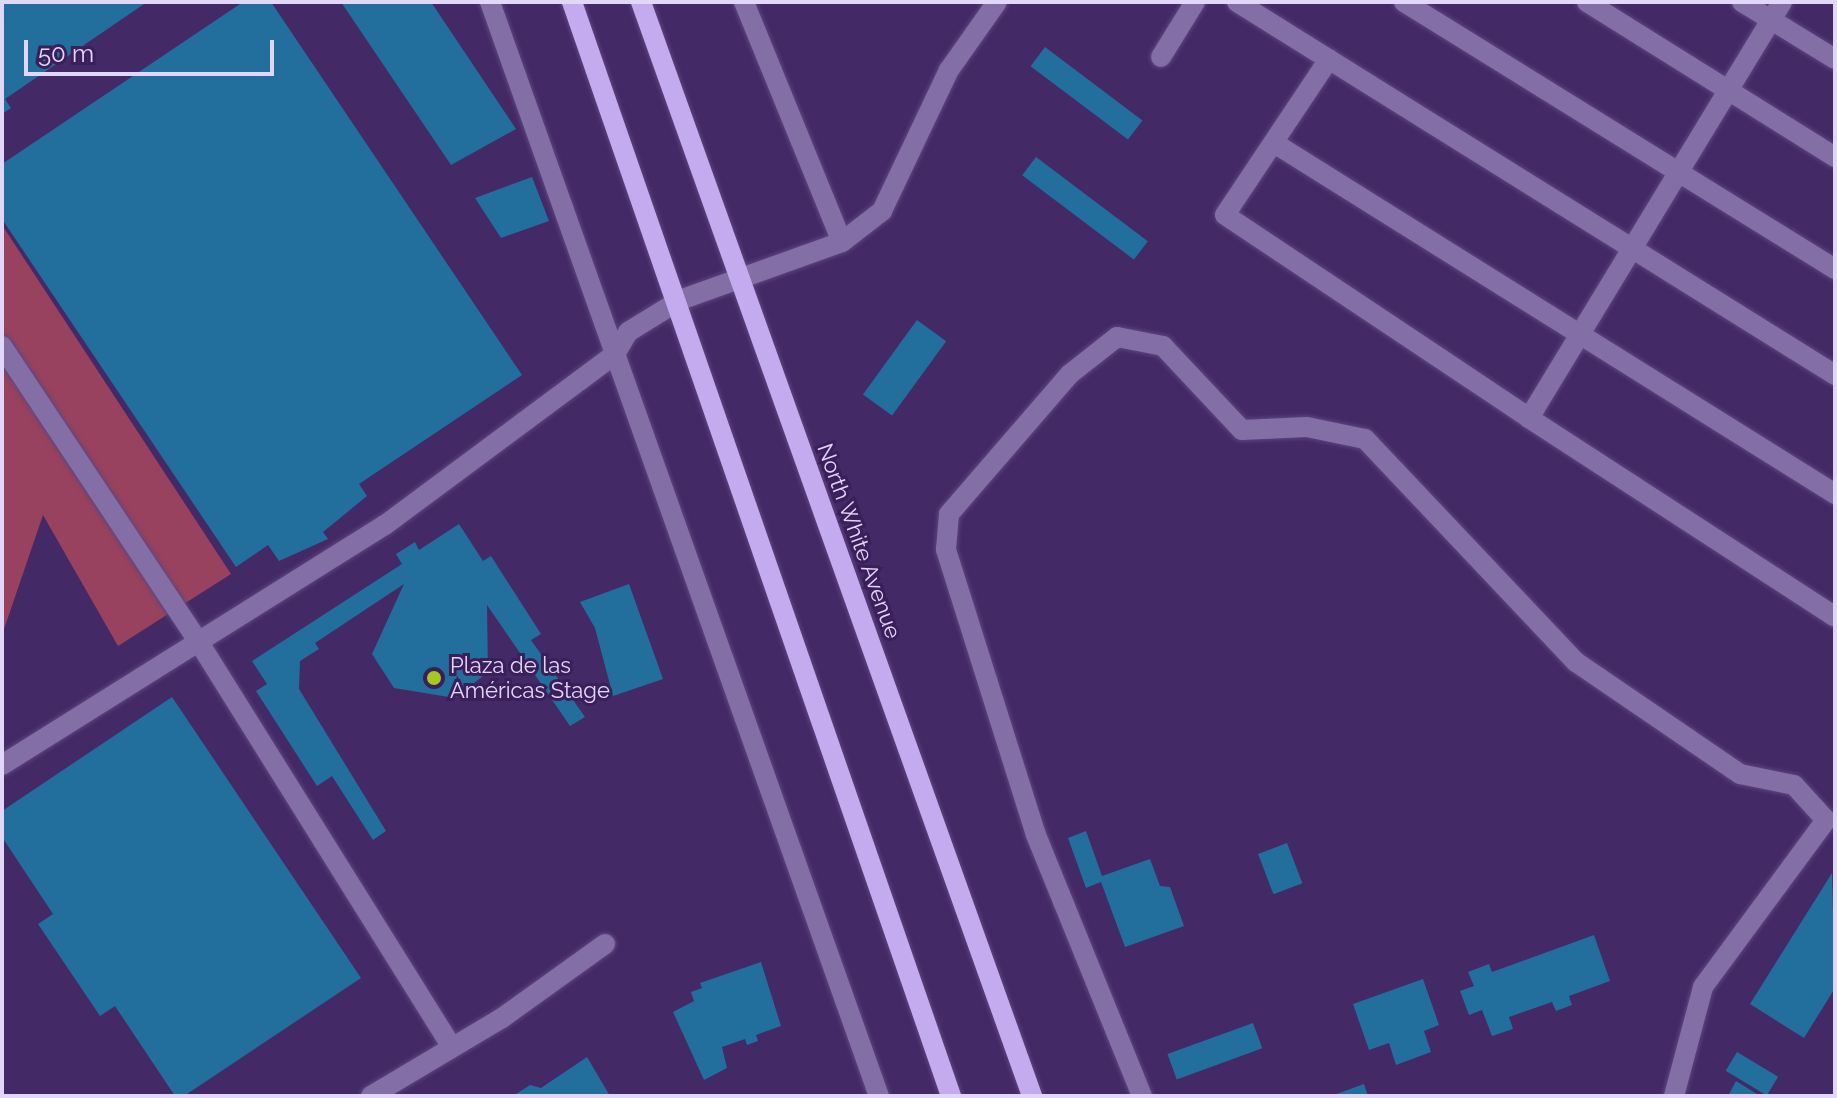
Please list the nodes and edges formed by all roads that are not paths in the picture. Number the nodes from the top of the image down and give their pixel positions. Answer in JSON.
{"nodes":[{"id":1,"x":490,"y":2,"type":"edge"},
{"id":2,"x":572,"y":2,"type":"edge"},
{"id":3,"x":641,"y":2,"type":"edge"},
{"id":4,"x":744,"y":2,"type":"edge"},
{"id":5,"x":997,"y":2,"type":"edge"},
{"id":6,"x":1195,"y":2,"type":"edge"},
{"id":7,"x":1237,"y":2,"type":"edge"},
{"id":8,"x":1404,"y":2,"type":"edge"},
{"id":9,"x":1587,"y":2,"type":"edge"},
{"id":10,"x":1742,"y":2,"type":"edge"},
{"id":11,"x":1782,"y":2,"type":"edge"},
{"id":12,"x":1771,"y":20,"type":"junction"},
{"id":13,"x":1161,"y":57,"type":"dead end"},
{"id":14,"x":1329,"y":59,"type":"junction"},
{"id":15,"x":1835,"y":59,"type":"edge"},
{"id":16,"x":1727,"y":90,"type":"junction"},
{"id":17,"x":1274,"y":143,"type":"junction"},
{"id":18,"x":1835,"y":157,"type":"edge"},
{"id":19,"x":1676,"y":171,"type":"junction"},
{"id":20,"x":842,"y":242,"type":"junction"},
{"id":21,"x":1631,"y":248,"type":"junction"},
{"id":22,"x":1835,"y":269,"type":"edge"},
{"id":23,"x":739,"y":276,"type":"junction"},
{"id":24,"x":680,"y":300,"type":"junction"},
{"id":25,"x":1579,"y":335,"type":"junction"},
{"id":26,"x":2,"y":346,"type":"edge"},
{"id":27,"x":615,"y":354,"type":"junction"},
{"id":28,"x":1835,"y":375,"type":"edge"},
{"id":29,"x":1529,"y":418,"type":"junction"},
{"id":30,"x":1835,"y":494,"type":"edge"},
{"id":31,"x":1835,"y":617,"type":"edge"},
{"id":32,"x":200,"y":644,"type":"junction"},
{"id":33,"x":2,"y":765,"type":"edge"},
{"id":34,"x":605,"y":944,"type":"dead end"},
{"id":35,"x":450,"y":1044,"type":"junction"},
{"id":36,"x":371,"y":1096,"type":"edge"},
{"id":37,"x":879,"y":1096,"type":"edge"},
{"id":38,"x":951,"y":1096,"type":"edge"},
{"id":39,"x":1032,"y":1096,"type":"edge"},
{"id":40,"x":1142,"y":1096,"type":"edge"},
{"id":41,"x":1674,"y":1096,"type":"edge"}],
"edges":[{"from":1,"to":27,"type":"street"},
{"from":2,"to":24,"type":"main road"},
{"from":3,"to":23,"type":"main road","name":"North White Avenue"},
{"from":4,"to":20,"type":"street"},
{"from":5,"to":20,"type":"street"},
{"from":6,"to":13,"type":"street"},
{"from":7,"to":14,"type":"street"},
{"from":8,"to":19,"type":"street"},
{"from":9,"to":16,"type":"street"},
{"from":10,"to":12,"type":"street"},
{"from":11,"to":12,"type":"street"},
{"from":12,"to":15,"type":"street"},
{"from":12,"to":16,"type":"street"},
{"from":14,"to":17,"type":"street"},
{"from":14,"to":21,"type":"street"},
{"from":16,"to":18,"type":"street"},
{"from":16,"to":19,"type":"street"},
{"from":17,"to":25,"type":"street"},
{"from":17,"to":29,"type":"street"},
{"from":19,"to":21,"type":"street"},
{"from":19,"to":22,"type":"street"},
{"from":20,"to":23,"type":"street"},
{"from":21,"to":25,"type":"street"},
{"from":21,"to":28,"type":"street"},
{"from":23,"to":24,"type":"street"},
{"from":23,"to":39,"type":"main road","name":"North White Avenue"},
{"from":24,"to":27,"type":"street"},
{"from":24,"to":38,"type":"main road"},
{"from":25,"to":29,"type":"street"},
{"from":25,"to":30,"type":"street"},
{"from":26,"to":32,"type":"street"},
{"from":27,"to":32,"type":"street"},
{"from":27,"to":37,"type":"street"},
{"from":29,"to":31,"type":"street"},
{"from":32,"to":33,"type":"street"},
{"from":32,"to":35,"type":"street"},
{"from":34,"to":35,"type":"street"},
{"from":35,"to":36,"type":"street"},
{"from":40,"to":41,"type":"street"}]}
